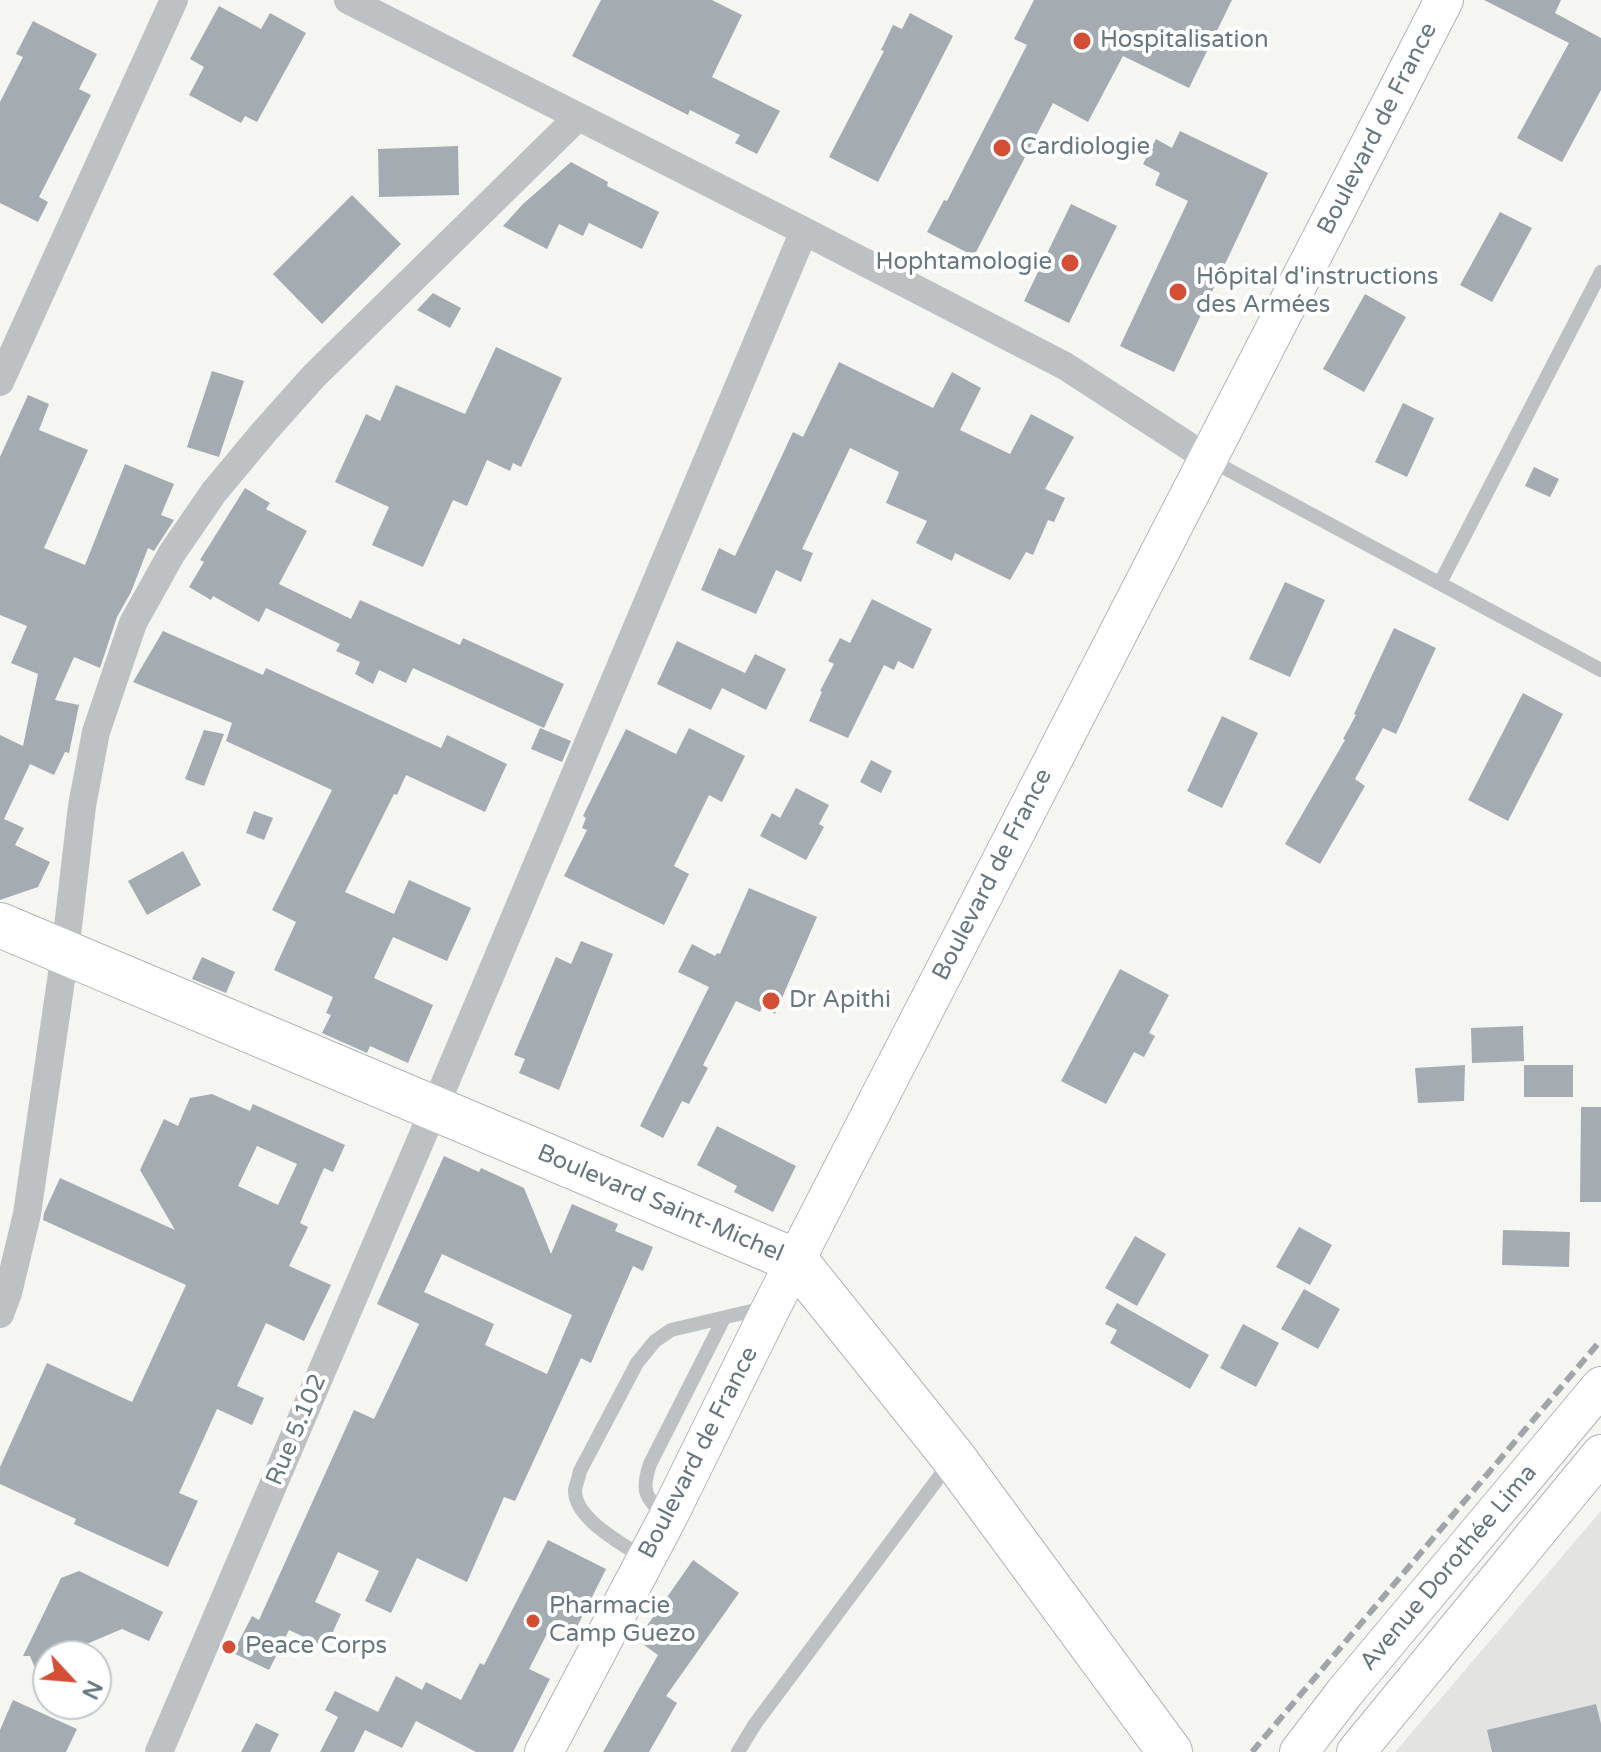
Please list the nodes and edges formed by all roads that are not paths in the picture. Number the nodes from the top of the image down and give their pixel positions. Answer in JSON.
{"nodes":[{"id":1,"x":174,"y":0,"type":"edge"},
{"id":2,"x":348,"y":0,"type":"edge"},
{"id":3,"x":1444,"y":0,"type":"edge"},
{"id":4,"x":578,"y":117,"type":"junction"},
{"id":5,"x":804,"y":231,"type":"junction"},
{"id":6,"x":1601,"y":272,"type":"edge"},
{"id":7,"x":0,"y":382,"type":"edge"},
{"id":8,"x":1207,"y":458,"type":"junction"},
{"id":9,"x":1440,"y":583,"type":"junction"},
{"id":10,"x":1601,"y":670,"type":"edge"},
{"id":11,"x":0,"y":925,"type":"edge"},
{"id":12,"x":65,"y":953,"type":"junction"},
{"id":13,"x":434,"y":1109,"type":"junction"},
{"id":14,"x":796,"y":1261,"type":"junction"},
{"id":15,"x":772,"y":1306,"type":"junction"},
{"id":16,"x":0,"y":1314,"type":"edge"},
{"id":17,"x":724,"y":1318,"type":"junction"},
{"id":18,"x":1601,"y":1386,"type":"edge"},
{"id":19,"x":1601,"y":1454,"type":"edge"},
{"id":20,"x":953,"y":1457,"type":"junction"},
{"id":21,"x":667,"y":1519,"type":"junction"},
{"id":22,"x":646,"y":1559,"type":"junction"},
{"id":23,"x":159,"y":1752,"type":"edge"},
{"id":24,"x":544,"y":1752,"type":"edge"},
{"id":25,"x":738,"y":1752,"type":"edge"},
{"id":26,"x":1170,"y":1752,"type":"edge"},
{"id":27,"x":1299,"y":1752,"type":"edge"},
{"id":28,"x":1356,"y":1752,"type":"edge"}],
"edges":[{"from":1,"to":7,"type":"street"},
{"from":2,"to":4,"type":"street"},
{"from":3,"to":8,"type":"street","name":"Boulevard de France"},
{"from":4,"to":5,"type":"street"},
{"from":4,"to":12,"type":"street"},
{"from":5,"to":8,"type":"street"},
{"from":5,"to":13,"type":"street","name":"Rue 5.102"},
{"from":6,"to":9,"type":"lane"},
{"from":8,"to":9,"type":"lane"},
{"from":8,"to":14,"type":"street","name":"Boulevard de France"},
{"from":9,"to":10,"type":"lane"},
{"from":11,"to":12,"type":"main road","name":"Boulevard Saint-Michel"},
{"from":12,"to":13,"type":"main road","name":"Boulevard Saint-Michel"},
{"from":12,"to":16,"type":"street"},
{"from":13,"to":14,"type":"main road","name":"Boulevard Saint-Michel"},
{"from":13,"to":23,"type":"street","name":"Rue 5.102"},
{"from":14,"to":15,"type":"street","name":"Boulevard de France"},
{"from":14,"to":20,"type":"main road","name":"Boulevard Saint-Michel"},
{"from":15,"to":17,"type":"lane"},
{"from":15,"to":21,"type":"street","name":"Boulevard de France"},
{"from":17,"to":21,"type":"lane"},
{"from":17,"to":22,"type":"lane"},
{"from":18,"to":27,"type":"street","name":"Avenue Dorothée Lima"},
{"from":19,"to":28,"type":"street","name":"Avenue Dorothée Lima"},
{"from":20,"to":25,"type":"lane"},
{"from":20,"to":26,"type":"main road","name":"Boulevard Saint-Michel"},
{"from":21,"to":22,"type":"street","name":"Boulevard de France"},
{"from":22,"to":24,"type":"street","name":"Boulevard de France"}]}
